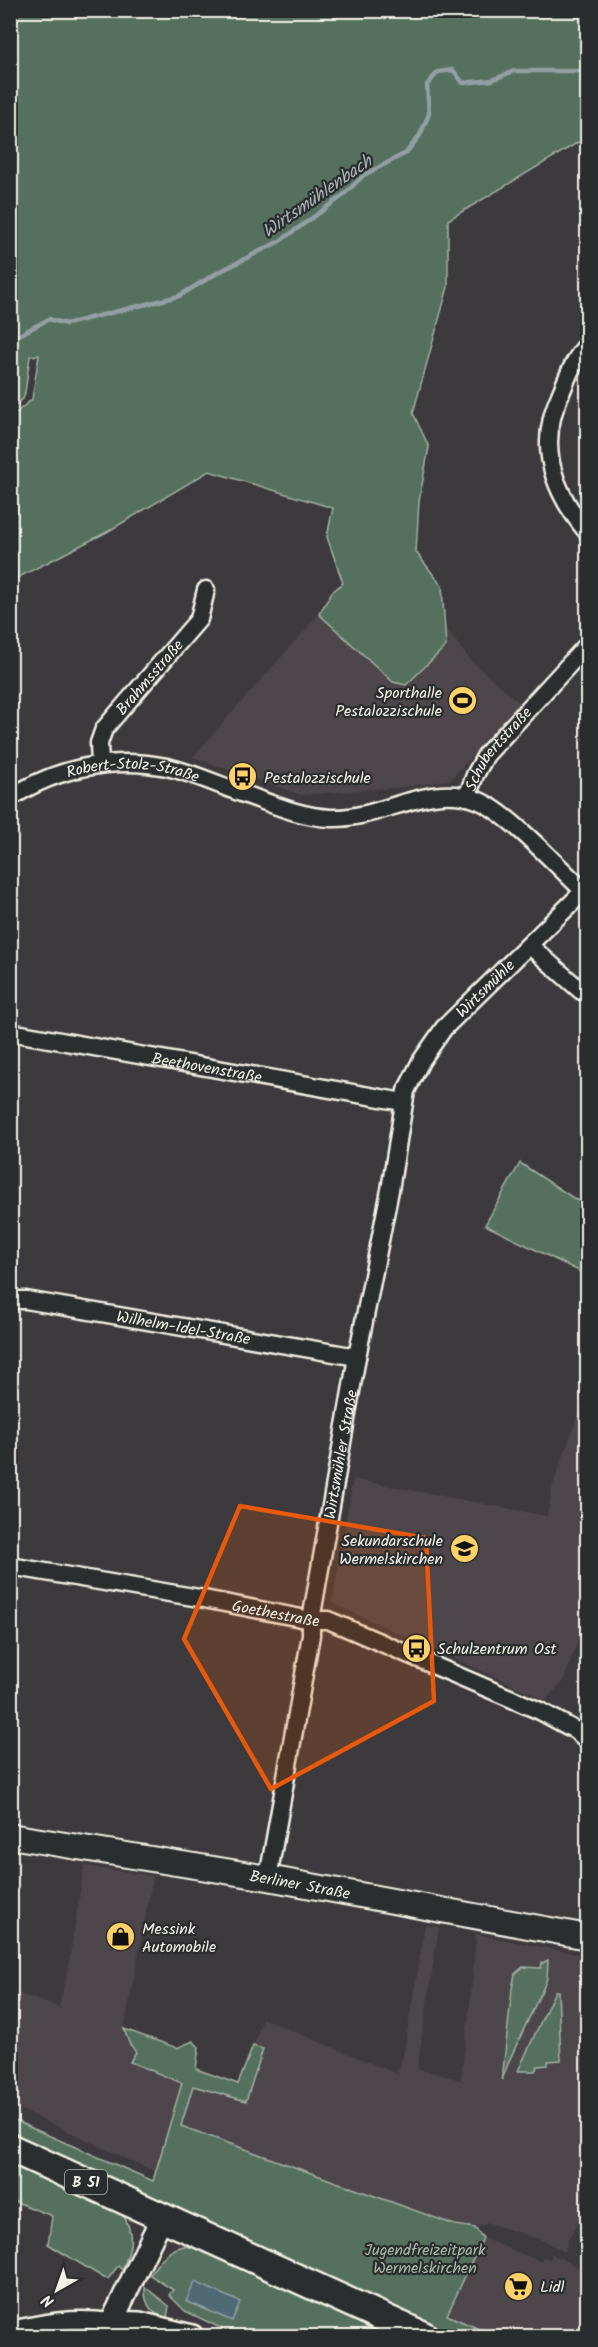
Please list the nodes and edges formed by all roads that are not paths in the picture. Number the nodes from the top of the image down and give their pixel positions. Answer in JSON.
{"nodes":[{"id":1,"x":588,"y":344,"type":"edge"},
{"id":2,"x":588,"y":533,"type":"edge"},
{"id":3,"x":206,"y":590,"type":"dead end"},
{"id":4,"x":588,"y":644,"type":"edge"},
{"id":5,"x":100,"y":765,"type":"junction"},
{"id":6,"x":467,"y":797,"type":"junction"},
{"id":7,"x":10,"y":798,"type":"edge"},
{"id":8,"x":586,"y":889,"type":"edge"},
{"id":9,"x":529,"y":945,"type":"junction"},
{"id":10,"x":588,"y":994,"type":"edge"},
{"id":11,"x":10,"y":1032,"type":"edge"},
{"id":12,"x":403,"y":1102,"type":"junction"},
{"id":13,"x":10,"y":1300,"type":"edge"},
{"id":14,"x":357,"y":1357,"type":"junction"},
{"id":15,"x":10,"y":1566,"type":"edge"},
{"id":16,"x":310,"y":1620,"type":"junction"},
{"id":17,"x":588,"y":1741,"type":"edge"},
{"id":18,"x":10,"y":1836,"type":"edge"},
{"id":19,"x":268,"y":1878,"type":"junction"},
{"id":20,"x":588,"y":1937,"type":"edge"},
{"id":21,"x":10,"y":2148,"type":"edge"},
{"id":22,"x":162,"y":2217,"type":"junction"},
{"id":23,"x":108,"y":2329,"type":"edge"},
{"id":24,"x":10,"y":2330,"type":"edge"},
{"id":25,"x":192,"y":2337,"type":"edge"},
{"id":26,"x":424,"y":2337,"type":"edge"}],
"edges":[{"from":1,"to":2,"type":"street"},
{"from":3,"to":5,"type":"street","name":"Brahmsstraße"},
{"from":4,"to":6,"type":"street","name":"Schubertstraße"},
{"from":5,"to":6,"type":"street","name":"Robert-Stolz-Straße"},
{"from":5,"to":7,"type":"street","name":"Robert-Stolz-Straße"},
{"from":6,"to":8,"type":"street","name":"Schubertstraße"},
{"from":8,"to":9,"type":"street","name":"Wirtsmühle"},
{"from":9,"to":10,"type":"street"},
{"from":9,"to":12,"type":"street","name":"Wirtsmühle"},
{"from":11,"to":12,"type":"street","name":"Beethovenstraße"},
{"from":12,"to":14,"type":"street","name":"Wirtsmühler Straße"},
{"from":13,"to":14,"type":"street","name":"Wilhelm-Idel-Straße"},
{"from":14,"to":16,"type":"street","name":"Wirtsmühler Straße"},
{"from":15,"to":16,"type":"street","name":"Goethestraße"},
{"from":16,"to":17,"type":"street","name":"Goethestraße"},
{"from":16,"to":19,"type":"street","name":"Wirtsmühler Straße"},
{"from":18,"to":19,"type":"main road","name":"Berliner Straße"},
{"from":19,"to":20,"type":"main road","name":"Berliner Straße"},
{"from":21,"to":22,"type":"main road","number":"B 51"},
{"from":22,"to":23,"type":"street"},
{"from":22,"to":26,"type":"main road","number":"B 51"},
{"from":23,"to":24,"type":"street"},
{"from":23,"to":25,"type":"street"}]}
